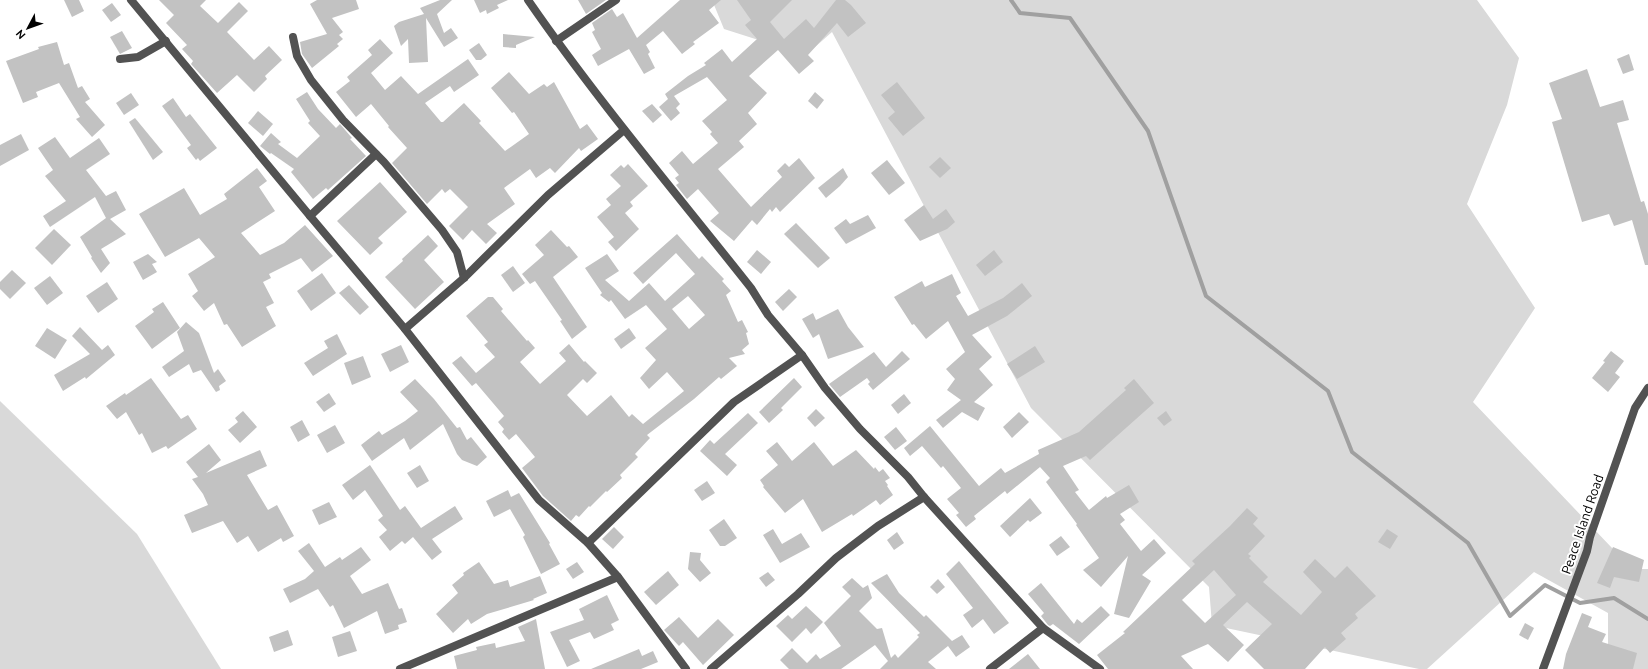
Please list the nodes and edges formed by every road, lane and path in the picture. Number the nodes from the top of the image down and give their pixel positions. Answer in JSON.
{"nodes":[{"id":1,"x":131,"y":0,"type":"edge"},
{"id":2,"x":528,"y":0,"type":"edge"},
{"id":3,"x":616,"y":0,"type":"edge"},
{"id":4,"x":293,"y":37,"type":"dead end"},
{"id":5,"x":166,"y":41,"type":"junction"},
{"id":6,"x":556,"y":41,"type":"junction"},
{"id":7,"x":120,"y":58,"type":"dead end"},
{"id":8,"x":624,"y":130,"type":"junction"},
{"id":9,"x":376,"y":154,"type":"junction"},
{"id":10,"x":310,"y":216,"type":"junction"},
{"id":11,"x":464,"y":278,"type":"junction"},
{"id":12,"x":406,"y":329,"type":"junction"},
{"id":13,"x":802,"y":355,"type":"junction"},
{"id":14,"x":1648,"y":388,"type":"edge"},
{"id":15,"x":924,"y":497,"type":"junction"},
{"id":16,"x":588,"y":543,"type":"junction"},
{"id":17,"x":618,"y":578,"type":"junction"},
{"id":18,"x":1043,"y":628,"type":"junction"},
{"id":19,"x":400,"y":669,"type":"edge"},
{"id":20,"x":686,"y":669,"type":"edge"},
{"id":21,"x":711,"y":669,"type":"edge"},
{"id":22,"x":990,"y":669,"type":"edge"},
{"id":23,"x":1100,"y":669,"type":"edge"},
{"id":24,"x":1542,"y":669,"type":"edge"}],
"edges":[{"from":1,"to":5,"type":"street"},
{"from":2,"to":6,"type":"street"},
{"from":3,"to":6,"type":"street"},
{"from":4,"to":9,"type":"street"},
{"from":5,"to":7,"type":"street"},
{"from":5,"to":10,"type":"street"},
{"from":6,"to":8,"type":"street"},
{"from":8,"to":11,"type":"street"},
{"from":8,"to":13,"type":"street"},
{"from":9,"to":10,"type":"street"},
{"from":9,"to":11,"type":"street"},
{"from":10,"to":12,"type":"street"},
{"from":11,"to":12,"type":"street"},
{"from":12,"to":16,"type":"street"},
{"from":13,"to":15,"type":"street"},
{"from":13,"to":16,"type":"street"},
{"from":14,"to":24,"type":"street","name":"Peace Island Road"},
{"from":15,"to":18,"type":"street"},
{"from":15,"to":21,"type":"street"},
{"from":16,"to":17,"type":"street"},
{"from":17,"to":19,"type":"street"},
{"from":17,"to":20,"type":"street"},
{"from":18,"to":22,"type":"street"},
{"from":18,"to":23,"type":"street"}]}
